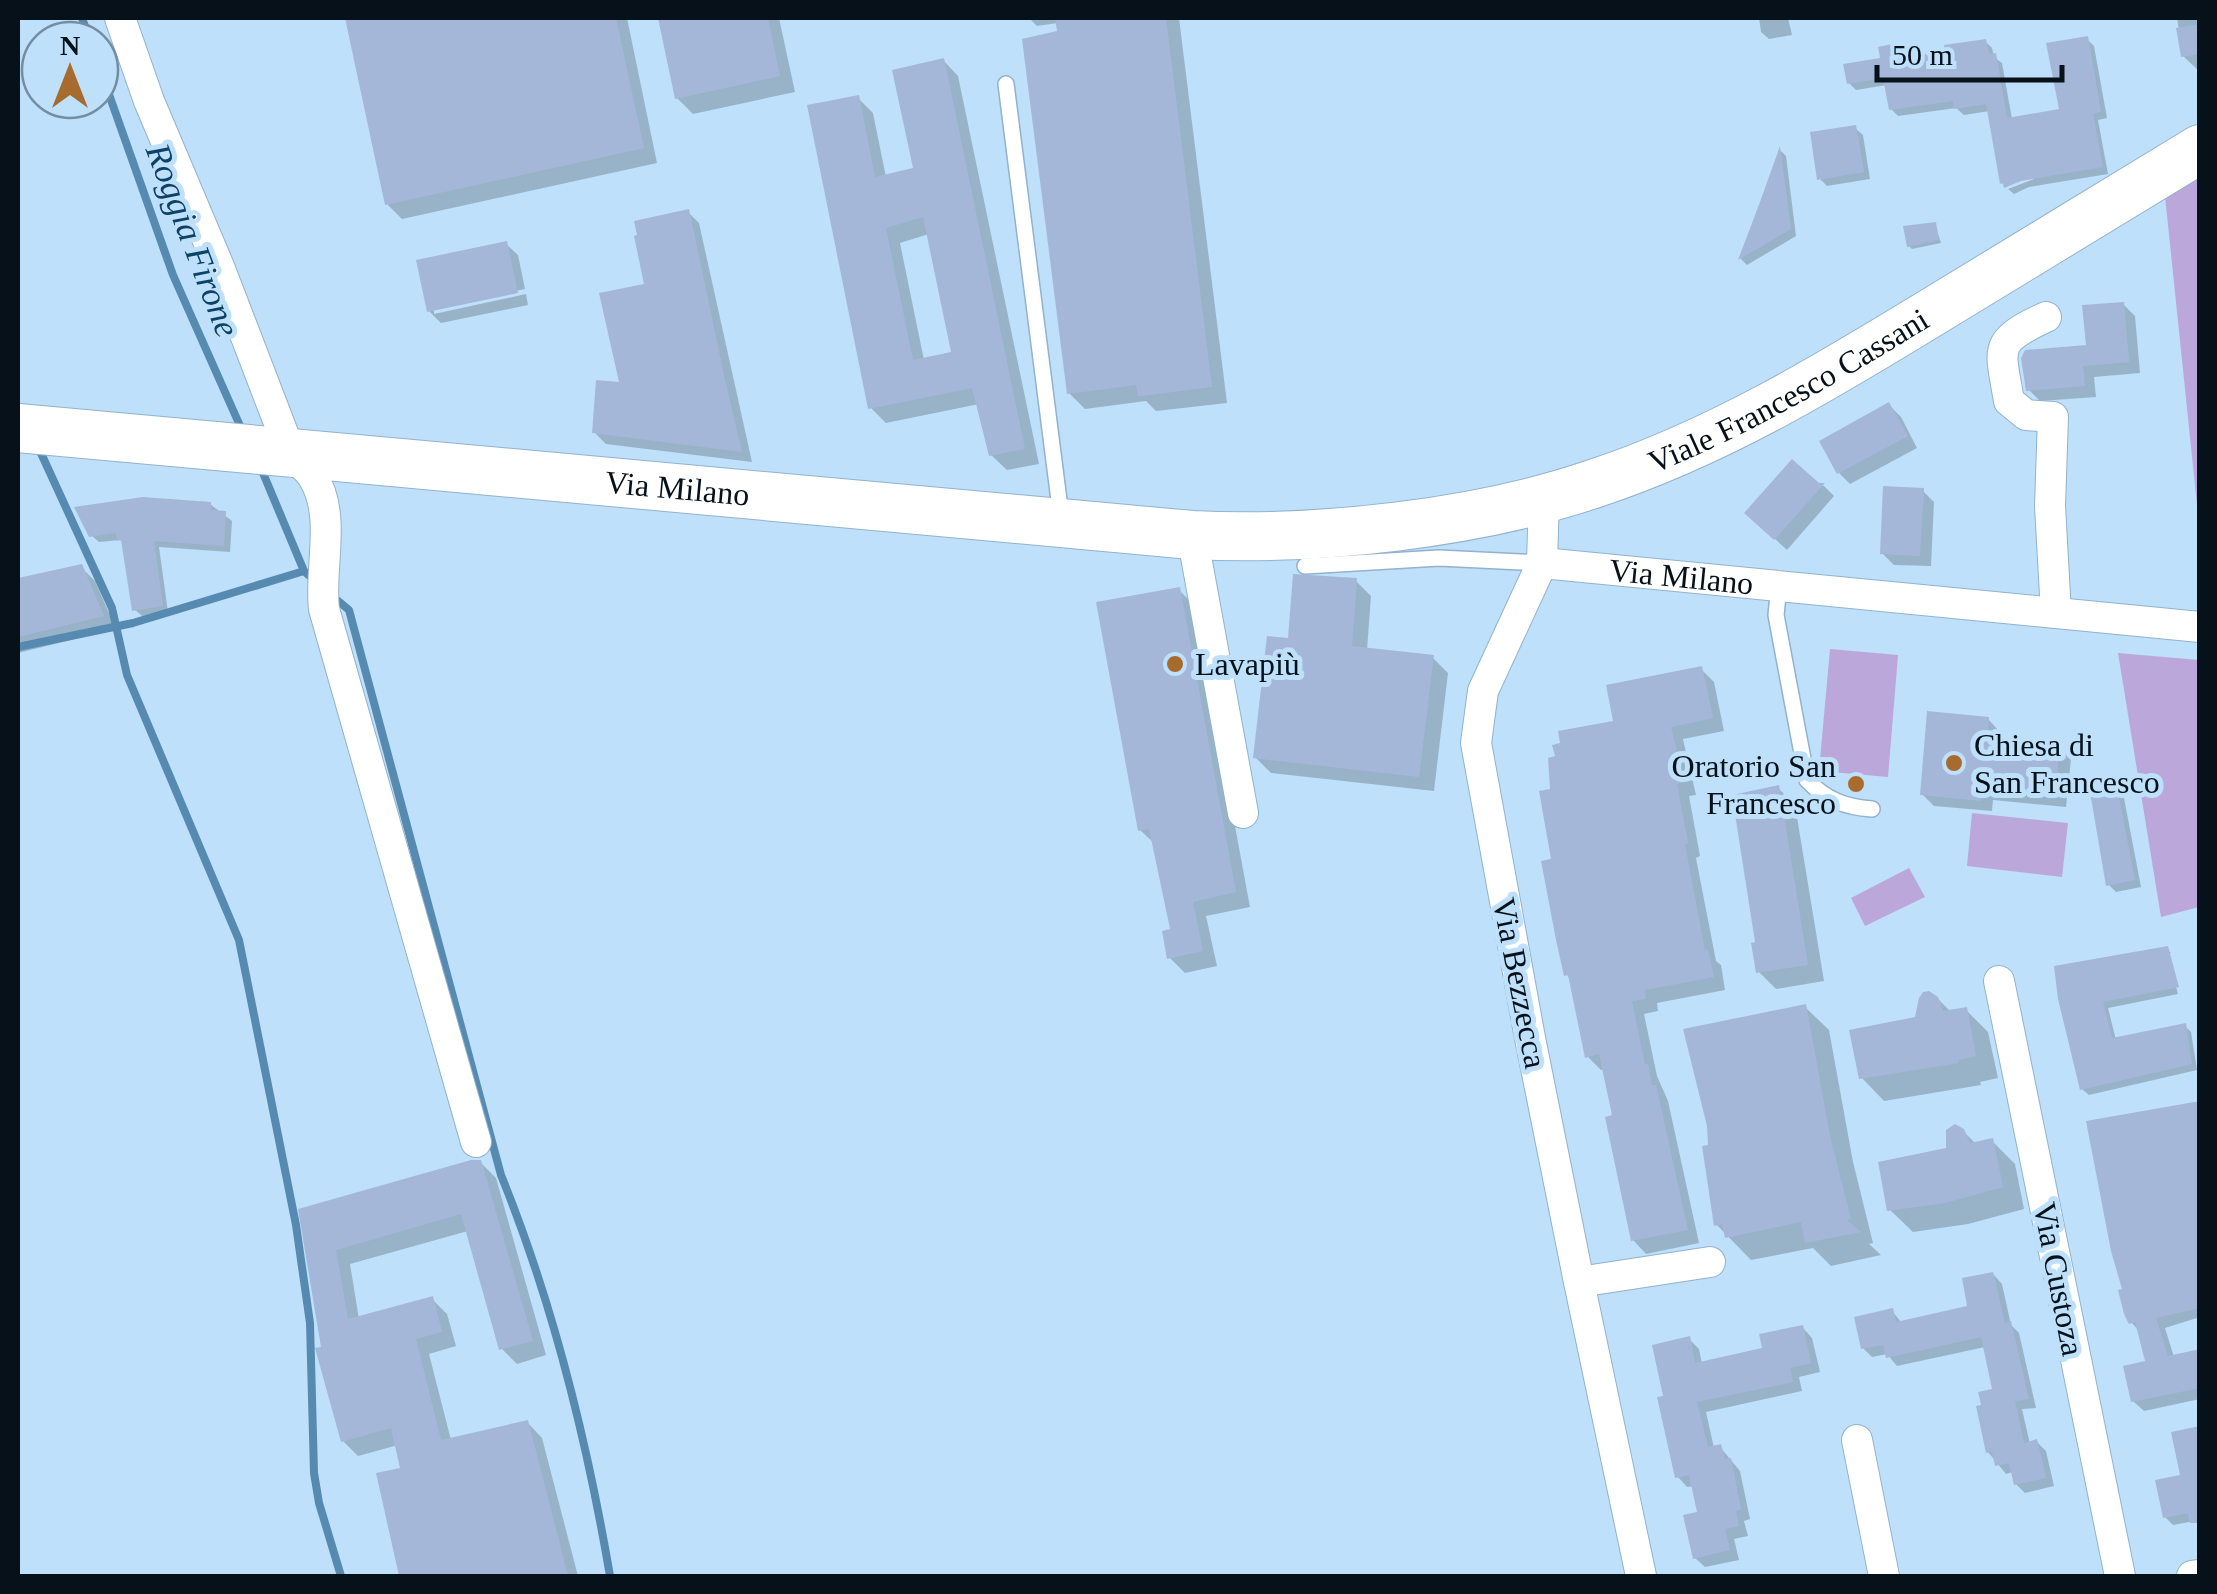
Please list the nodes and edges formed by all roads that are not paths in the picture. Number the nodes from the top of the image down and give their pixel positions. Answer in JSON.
{"nodes":[{"id":1,"x":120,"y":18,"type":"edge"},
{"id":2,"x":1006,"y":84,"type":"dead end"},
{"id":3,"x":2200,"y":149,"type":"edge"},
{"id":4,"x":2046,"y":317,"type":"dead end"},
{"id":5,"x":18,"y":428,"type":"edge"},
{"id":6,"x":291,"y":454,"type":"junction"},
{"id":7,"x":1544,"y":498,"type":"junction"},
{"id":8,"x":1062,"y":524,"type":"junction"},
{"id":9,"x":1338,"y":532,"type":"joint"},
{"id":10,"x":1192,"y":535,"type":"junction"},
{"id":11,"x":1542,"y":563,"type":"junction"},
{"id":12,"x":1305,"y":566,"type":"dead end"},
{"id":13,"x":1779,"y":586,"type":"junction"},
{"id":14,"x":2056,"y":613,"type":"junction"},
{"id":15,"x":2200,"y":627,"type":"edge"},
{"id":16,"x":1872,"y":809,"type":"dead end"},
{"id":17,"x":1243,"y":812,"type":"dead end"},
{"id":18,"x":1999,"y":981,"type":"dead end"},
{"id":19,"x":476,"y":1142,"type":"dead end"},
{"id":20,"x":1710,"y":1262,"type":"dead end"},
{"id":21,"x":1579,"y":1282,"type":"junction"},
{"id":22,"x":1857,"y":1440,"type":"dead end"},
{"id":23,"x":2200,"y":1575,"type":"edge"},
{"id":24,"x":1641,"y":1576,"type":"edge"},
{"id":25,"x":1884,"y":1576,"type":"edge"},
{"id":26,"x":2120,"y":1576,"type":"edge"},
{"id":27,"x":2192,"y":1576,"type":"edge"}],
"edges":[{"from":1,"to":6,"type":"street"},
{"from":2,"to":8,"type":"lane"},
{"from":3,"to":7,"type":"main road","name":"Viale Francesco Cassani"},
{"from":4,"to":14,"type":"street"},
{"from":5,"to":6,"type":"main road","name":"Via Milano"},
{"from":6,"to":8,"type":"main road","name":"Via Milano"},
{"from":6,"to":19,"type":"street"},
{"from":7,"to":9,"type":"main road","name":"Viale Francesco Cassani"},
{"from":7,"to":11,"type":"street"},
{"from":8,"to":10,"type":"main road","name":"Via Milano"},
{"from":9,"to":10,"type":"main road","name":"Via Milano"},
{"from":10,"to":17,"type":"street"},
{"from":11,"to":12,"type":"lane","name":"Via Milano"},
{"from":11,"to":13,"type":"street","name":"Via Milano"},
{"from":11,"to":21,"type":"street","name":"Via Bezzecca"},
{"from":13,"to":14,"type":"street","name":"Via Milano"},
{"from":13,"to":16,"type":"lane"},
{"from":14,"to":15,"type":"street","name":"Via Milano"},
{"from":18,"to":26,"type":"street","name":"Via Custoza"},
{"from":20,"to":21,"type":"street"},
{"from":21,"to":24,"type":"street","name":"Via Bezzecca"},
{"from":22,"to":25,"type":"street"},
{"from":23,"to":27,"type":"street"}]}
